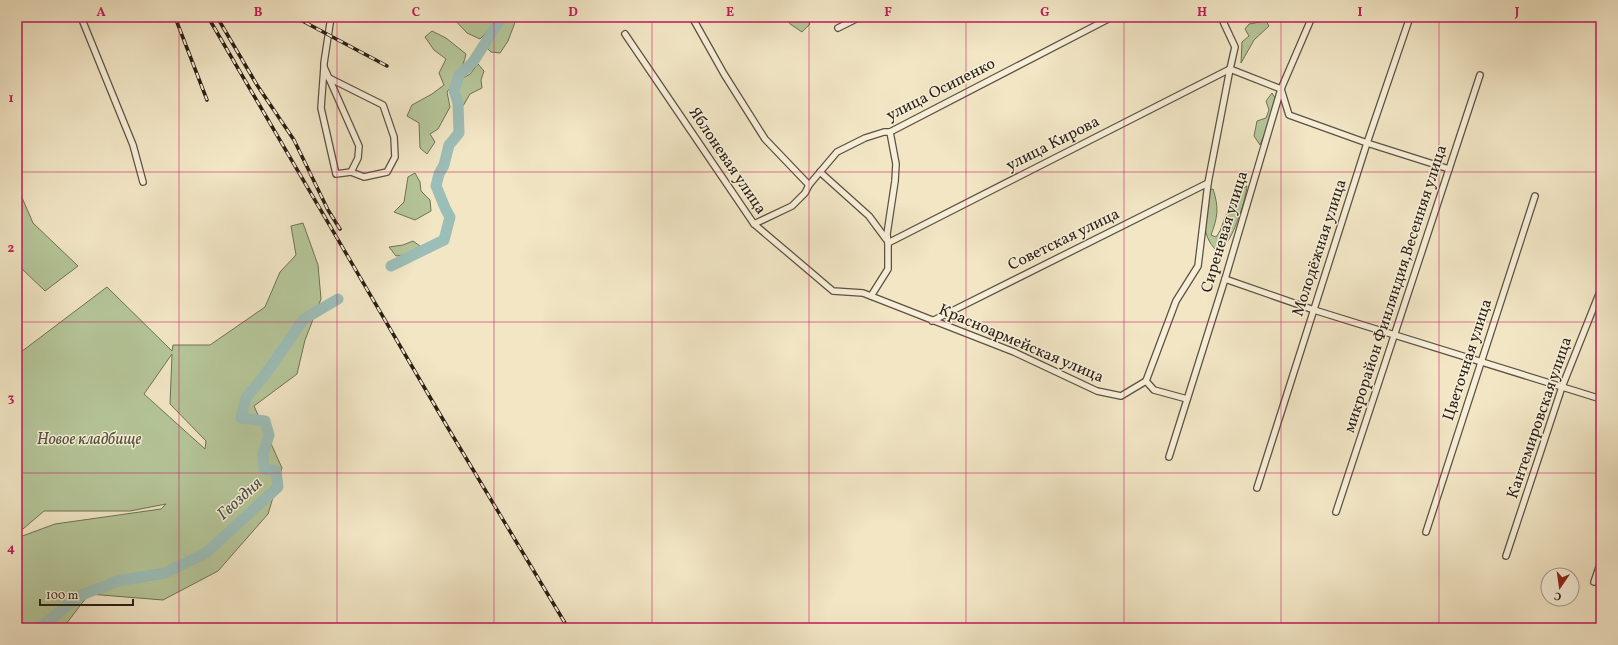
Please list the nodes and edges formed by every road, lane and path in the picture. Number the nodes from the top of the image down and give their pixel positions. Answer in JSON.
{"nodes":[{"id":1,"x":81,"y":17,"type":"edge"},
{"id":2,"x":331,"y":17,"type":"edge"},
{"id":3,"x":692,"y":17,"type":"edge"},
{"id":4,"x":860,"y":17,"type":"edge"},
{"id":5,"x":1112,"y":17,"type":"edge"},
{"id":6,"x":1221,"y":17,"type":"edge"},
{"id":7,"x":1312,"y":17,"type":"edge"},
{"id":8,"x":1410,"y":17,"type":"edge"},
{"id":9,"x":1599,"y":17,"type":"edge"},
{"id":10,"x":1601,"y":20,"type":"edge"},
{"id":11,"x":838,"y":28,"type":"dead end"},
{"id":12,"x":625,"y":34,"type":"dead end"},
{"id":13,"x":324,"y":67,"type":"junction"},
{"id":14,"x":1230,"y":69,"type":"junction"},
{"id":15,"x":1480,"y":75,"type":"dead end"},
{"id":16,"x":329,"y":78,"type":"junction"},
{"id":17,"x":1281,"y":89,"type":"junction"},
{"id":18,"x":890,"y":132,"type":"junction"},
{"id":19,"x":1367,"y":143,"type":"junction"},
{"id":20,"x":1449,"y":169,"type":"junction"},
{"id":21,"x":351,"y":172,"type":"junction"},
{"id":22,"x":820,"y":172,"type":"junction"},
{"id":23,"x":144,"y":182,"type":"dead end"},
{"id":24,"x":1208,"y":183,"type":"junction"},
{"id":25,"x":809,"y":185,"type":"junction"},
{"id":26,"x":1535,"y":196,"type":"dead end"},
{"id":27,"x":754,"y":224,"type":"junction"},
{"id":28,"x":888,"y":243,"type":"junction"},
{"id":29,"x":1225,"y":279,"type":"junction"},
{"id":30,"x":1601,"y":288,"type":"edge"},
{"id":31,"x":871,"y":296,"type":"junction"},
{"id":32,"x":1314,"y":310,"type":"junction"},
{"id":33,"x":932,"y":321,"type":"junction"},
{"id":34,"x":1394,"y":335,"type":"junction"},
{"id":35,"x":1481,"y":362,"type":"junction"},
{"id":36,"x":1146,"y":381,"type":"junction"},
{"id":37,"x":1562,"y":387,"type":"junction"},
{"id":38,"x":1187,"y":399,"type":"junction"},
{"id":39,"x":1601,"y":399,"type":"edge"},
{"id":40,"x":1169,"y":457,"type":"dead end"},
{"id":41,"x":1257,"y":488,"type":"dead end"},
{"id":42,"x":1336,"y":512,"type":"dead end"},
{"id":43,"x":1426,"y":532,"type":"dead end"},
{"id":44,"x":1506,"y":556,"type":"dead end"},
{"id":45,"x":1601,"y":561,"type":"edge"},
{"id":46,"x":1594,"y":582,"type":"dead end"}],
"edges":[{"from":1,"to":23,"type":"street"},
{"from":2,"to":13,"type":"street"},
{"from":3,"to":25,"type":"street"},
{"from":4,"to":11,"type":"street"},
{"from":5,"to":18,"type":"street","name":"улица Осипенко"},
{"from":6,"to":14,"type":"street"},
{"from":7,"to":17,"type":"street","name":"Сиреневая улица"},
{"from":8,"to":19,"type":"street","name":"Молодёжная улица"},
{"from":9,"to":10,"type":"street"},
{"from":12,"to":27,"type":"street","name":"Яблоневая улица"},
{"from":13,"to":16,"type":"street"},
{"from":13,"to":21,"type":"street"},
{"from":14,"to":17,"type":"street"},
{"from":14,"to":24,"type":"street"},
{"from":14,"to":28,"type":"street","name":"улица Кирова"},
{"from":15,"to":20,"type":"street","name":"микрорайон Финляндия,Весенняя улица"},
{"from":16,"to":21,"type":"street"},
{"from":16,"to":21,"type":"street"},
{"from":17,"to":19,"type":"street"},
{"from":17,"to":29,"type":"street","name":"Сиреневая улица"},
{"from":18,"to":22,"type":"street","name":"улица Осипенко"},
{"from":18,"to":28,"type":"street"},
{"from":19,"to":20,"type":"street"},
{"from":19,"to":32,"type":"street","name":"Молодёжная улица"},
{"from":20,"to":34,"type":"street","name":"микрорайон Финляндия,Весенняя улица"},
{"from":22,"to":25,"type":"street","name":"улица Осипенко"},
{"from":22,"to":28,"type":"street"},
{"from":24,"to":33,"type":"street","name":"Советская улица"},
{"from":24,"to":36,"type":"street"},
{"from":25,"to":27,"type":"street","name":"улица Осипенко"},
{"from":26,"to":35,"type":"street","name":"Цветочная улица"},
{"from":27,"to":31,"type":"street","name":"Яблоневая улица"},
{"from":28,"to":31,"type":"street"},
{"from":29,"to":32,"type":"street"},
{"from":29,"to":38,"type":"street","name":"Сиреневая улица"},
{"from":30,"to":37,"type":"street","name":"Кантемировская улица"},
{"from":31,"to":33,"type":"street","name":"Красноармейская улица"},
{"from":32,"to":34,"type":"street"},
{"from":32,"to":41,"type":"street","name":"Молодёжная улица"},
{"from":33,"to":36,"type":"street","name":"Красноармейская улица"},
{"from":34,"to":35,"type":"street"},
{"from":34,"to":42,"type":"street","name":"микрорайон Финляндия,Весенняя улица"},
{"from":35,"to":37,"type":"street"},
{"from":35,"to":43,"type":"street","name":"Цветочная улица"},
{"from":36,"to":38,"type":"street"},
{"from":37,"to":39,"type":"street"},
{"from":37,"to":44,"type":"street","name":"Кантемировская улица"},
{"from":38,"to":40,"type":"street","name":"Сиреневая улица"},
{"from":45,"to":46,"type":"street"}]}
